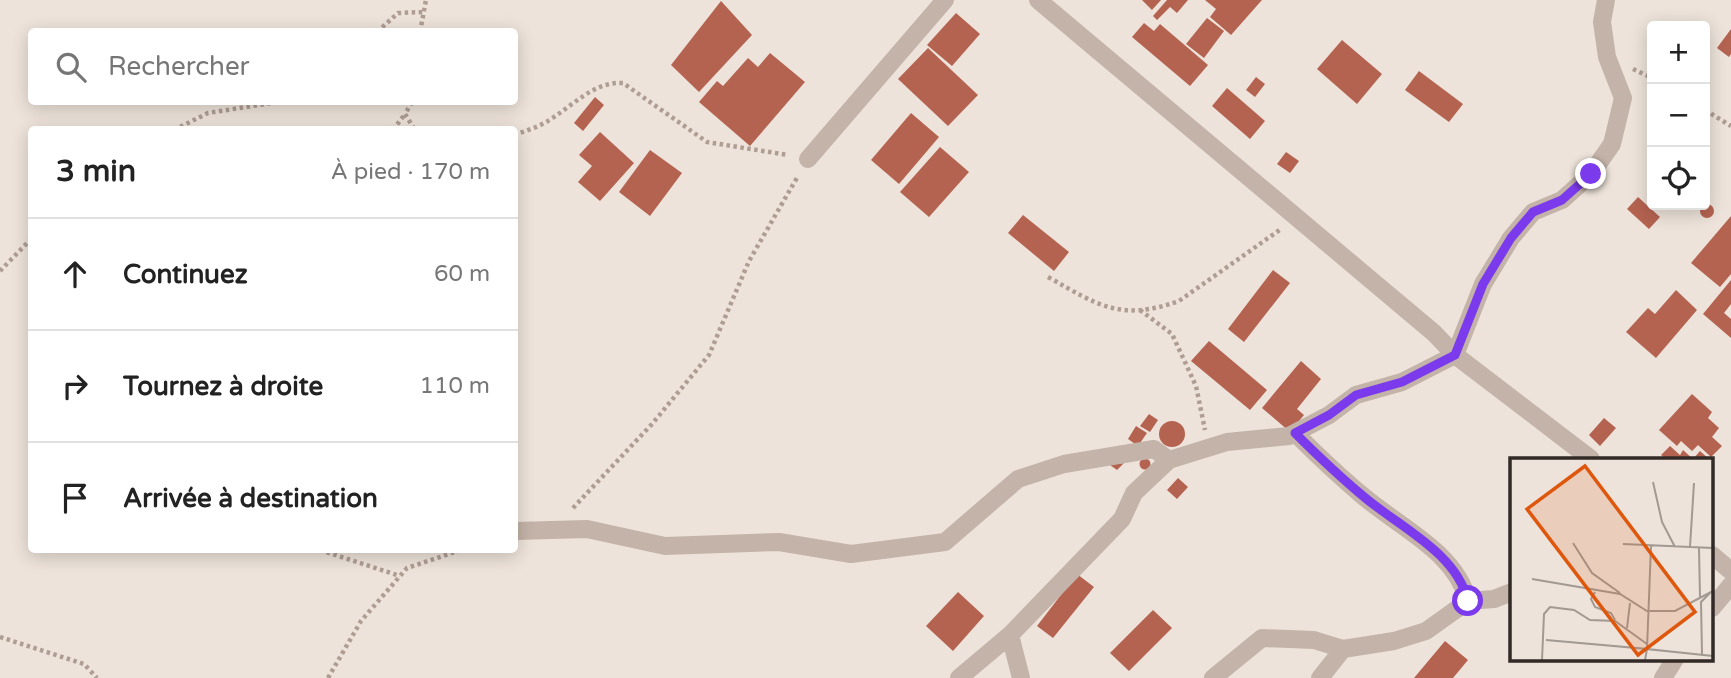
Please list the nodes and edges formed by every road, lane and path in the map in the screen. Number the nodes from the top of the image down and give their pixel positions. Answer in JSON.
{"nodes":[{"id":1,"x":426,"y":0,"type":"edge"},
{"id":2,"x":945,"y":0,"type":"edge"},
{"id":3,"x":1038,"y":0,"type":"edge"},
{"id":4,"x":1606,"y":0,"type":"edge"},
{"id":5,"x":424,"y":12,"type":"junction"},
{"id":6,"x":381,"y":28,"type":"edge"},
{"id":7,"x":421,"y":28,"type":"edge"},
{"id":8,"x":259,"y":105,"type":"edge"},
{"id":9,"x":410,"y":105,"type":"edge"},
{"id":10,"x":1710,"y":113,"type":"edge"},
{"id":11,"x":405,"y":114,"type":"junction"},
{"id":12,"x":182,"y":126,"type":"edge"},
{"id":13,"x":396,"y":126,"type":"edge"},
{"id":14,"x":412,"y":126,"type":"edge"},
{"id":15,"x":1731,"y":126,"type":"edge"},
{"id":16,"x":518,"y":133,"type":"edge"},
{"id":17,"x":808,"y":159,"type":"junction"},
{"id":18,"x":1296,"y":219,"type":"junction"},
{"id":19,"x":28,"y":242,"type":"edge"},
{"id":20,"x":0,"y":271,"type":"edge"},
{"id":21,"x":1048,"y":277,"type":"dead end"},
{"id":22,"x":1139,"y":310,"type":"junction"},
{"id":23,"x":1455,"y":355,"type":"junction"},
{"id":24,"x":1295,"y":433,"type":"junction"},
{"id":25,"x":1208,"y":448,"type":"junction"},
{"id":26,"x":1590,"y":458,"type":"edge"},
{"id":27,"x":1170,"y":460,"type":"junction"},
{"id":28,"x":570,"y":511,"type":"dead end"},
{"id":29,"x":518,"y":531,"type":"edge"},
{"id":30,"x":329,"y":553,"type":"edge"},
{"id":31,"x":452,"y":553,"type":"edge"},
{"id":32,"x":1714,"y":557,"type":"edge"},
{"id":33,"x":1731,"y":570,"type":"edge"},
{"id":34,"x":400,"y":576,"type":"junction"},
{"id":35,"x":1731,"y":585,"type":"edge"},
{"id":36,"x":1510,"y":593,"type":"edge"},
{"id":37,"x":1468,"y":601,"type":"junction"},
{"id":38,"x":1714,"y":606,"type":"edge"},
{"id":39,"x":1010,"y":635,"type":"junction"},
{"id":40,"x":0,"y":637,"type":"edge"},
{"id":41,"x":1343,"y":649,"type":"junction"},
{"id":42,"x":1674,"y":660,"type":"edge"},
{"id":43,"x":97,"y":678,"type":"edge"},
{"id":44,"x":328,"y":678,"type":"edge"},
{"id":45,"x":959,"y":678,"type":"edge"},
{"id":46,"x":1021,"y":678,"type":"edge"},
{"id":47,"x":1213,"y":678,"type":"edge"},
{"id":48,"x":1320,"y":678,"type":"edge"},
{"id":49,"x":1663,"y":678,"type":"edge"}],
"edges":[{"from":1,"to":5,"type":"path"},
{"from":2,"to":17,"type":"street"},
{"from":3,"to":18,"type":"street"},
{"from":4,"to":23,"type":"street"},
{"from":5,"to":6,"type":"path"},
{"from":5,"to":7,"type":"path"},
{"from":8,"to":12,"type":"path"},
{"from":9,"to":11,"type":"path"},
{"from":10,"to":15,"type":"path"},
{"from":11,"to":13,"type":"path"},
{"from":11,"to":14,"type":"path"},
{"from":16,"to":17,"type":"path"},
{"from":17,"to":28,"type":"path"},
{"from":18,"to":22,"type":"path"},
{"from":18,"to":23,"type":"street"},
{"from":19,"to":20,"type":"path"},
{"from":21,"to":22,"type":"path"},
{"from":22,"to":25,"type":"path"},
{"from":23,"to":24,"type":"street"},
{"from":23,"to":26,"type":"street"},
{"from":24,"to":25,"type":"street"},
{"from":24,"to":37,"type":"street"},
{"from":25,"to":27,"type":"street"},
{"from":27,"to":29,"type":"street"},
{"from":27,"to":39,"type":"street"},
{"from":30,"to":34,"type":"path"},
{"from":31,"to":34,"type":"path"},
{"from":32,"to":33,"type":"street"},
{"from":34,"to":44,"type":"path"},
{"from":35,"to":38,"type":"street"},
{"from":36,"to":37,"type":"street"},
{"from":37,"to":41,"type":"street"},
{"from":39,"to":45,"type":"street"},
{"from":39,"to":46,"type":"street"},
{"from":40,"to":43,"type":"path"},
{"from":41,"to":47,"type":"street"},
{"from":41,"to":48,"type":"street"},
{"from":42,"to":49,"type":"street"}]}
